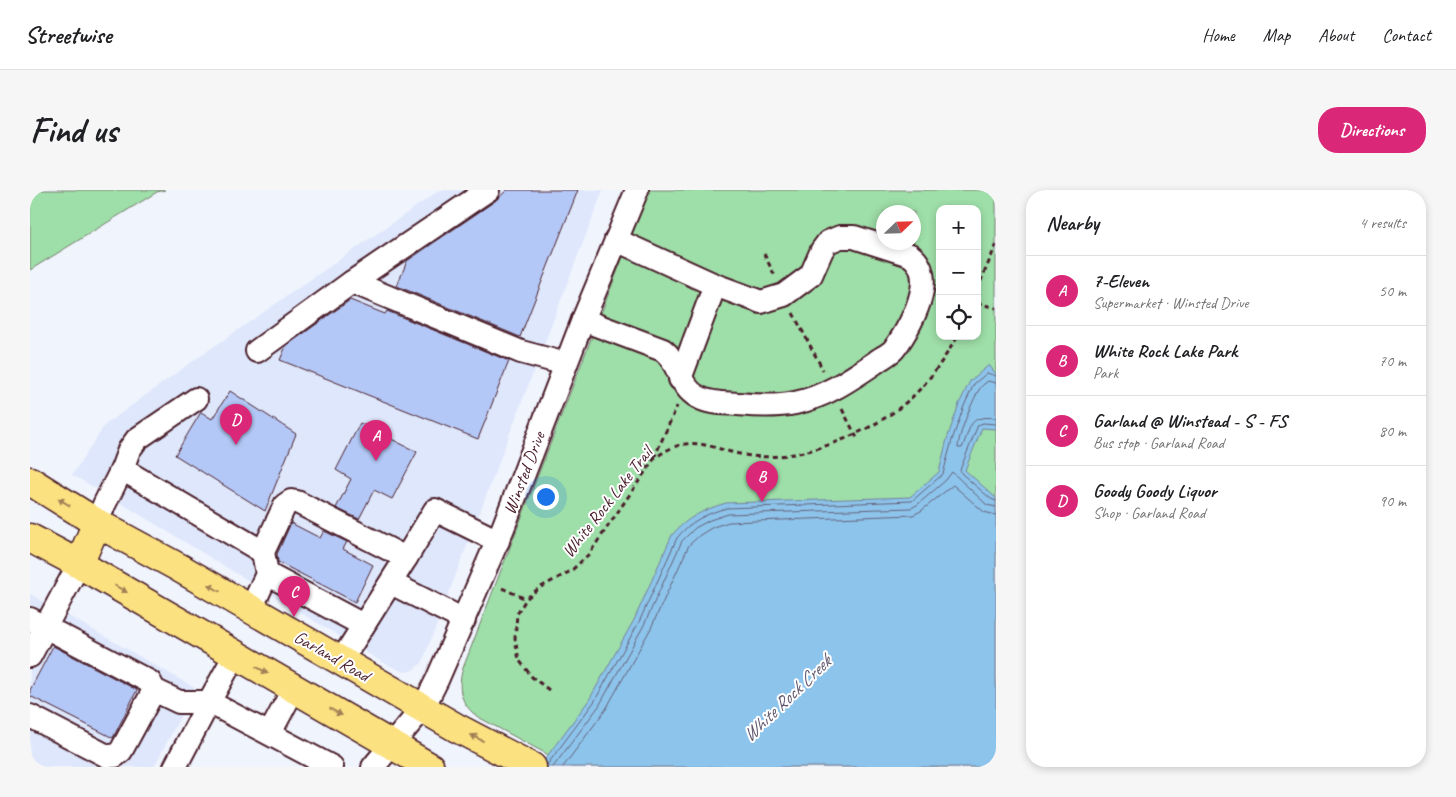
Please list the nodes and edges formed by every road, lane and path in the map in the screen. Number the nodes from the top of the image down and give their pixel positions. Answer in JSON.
{"nodes":[{"id":1,"x":488,"y":190,"type":"edge"},
{"id":2,"x":637,"y":190,"type":"edge"},
{"id":3,"x":616,"y":240,"type":"junction"},
{"id":4,"x":996,"y":245,"type":"edge"},
{"id":5,"x":764,"y":254,"type":"dead end"},
{"id":6,"x":981,"y":281,"type":"edge"},
{"id":7,"x":352,"y":282,"type":"junction"},
{"id":8,"x":715,"y":285,"type":"junction"},
{"id":9,"x":784,"y":295,"type":"junction"},
{"id":10,"x":981,"y":304,"type":"edge"},
{"id":11,"x":996,"y":308,"type":"edge"},
{"id":12,"x":583,"y":320,"type":"junction"},
{"id":13,"x":955,"y":340,"type":"edge"},
{"id":14,"x":257,"y":351,"type":"dead end"},
{"id":15,"x":566,"y":364,"type":"junction"},
{"id":16,"x":680,"y":379,"type":"junction"},
{"id":17,"x":832,"y":389,"type":"junction"},
{"id":18,"x":196,"y":398,"type":"dead end"},
{"id":19,"x":856,"y":437,"type":"junction"},
{"id":20,"x":654,"y":459,"type":"junction"},
{"id":21,"x":122,"y":469,"type":"junction"},
{"id":22,"x":30,"y":481,"type":"edge"},
{"id":23,"x":97,"y":522,"type":"junction"},
{"id":24,"x":30,"y":538,"type":"edge"},
{"id":25,"x":498,"y":541,"type":"junction"},
{"id":26,"x":263,"y":552,"type":"junction"},
{"id":27,"x":406,"y":558,"type":"junction"},
{"id":28,"x":79,"y":564,"type":"junction"},
{"id":29,"x":267,"y":574,"type":"junction"},
{"id":30,"x":390,"y":583,"type":"junction"},
{"id":31,"x":251,"y":609,"type":"junction"},
{"id":32,"x":464,"y":620,"type":"junction"},
{"id":33,"x":38,"y":623,"type":"edge"},
{"id":34,"x":363,"y":625,"type":"junction"},
{"id":35,"x":235,"y":655,"type":"junction"},
{"id":36,"x":30,"y":656,"type":"edge"},
{"id":37,"x":341,"y":661,"type":"junction"},
{"id":38,"x":294,"y":688,"type":"junction"},
{"id":39,"x":154,"y":690,"type":"junction"},
{"id":40,"x":549,"y":690,"type":"dead end"},
{"id":41,"x":209,"y":702,"type":"junction"},
{"id":42,"x":424,"y":708,"type":"junction"},
{"id":43,"x":30,"y":716,"type":"edge"},
{"id":44,"x":270,"y":733,"type":"junction"},
{"id":45,"x":393,"y":745,"type":"junction"},
{"id":46,"x":521,"y":761,"type":"edge"},
{"id":47,"x":175,"y":767,"type":"edge"},
{"id":48,"x":332,"y":767,"type":"edge"},
{"id":49,"x":373,"y":767,"type":"edge"},
{"id":50,"x":430,"y":767,"type":"edge"}],
"edges":[{"from":1,"to":7,"type":"street"},
{"from":2,"to":3,"type":"street","name":"Winsted Drive"},
{"from":3,"to":8,"type":"street"},
{"from":3,"to":12,"type":"street","name":"Winsted Drive"},
{"from":4,"to":6,"type":"path"},
{"from":5,"to":9,"type":"path"},
{"from":7,"to":14,"type":"street"},
{"from":7,"to":15,"type":"street"},
{"from":8,"to":9,"type":"street"},
{"from":8,"to":16,"type":"street"},
{"from":9,"to":17,"type":"path"},
{"from":9,"to":17,"type":"street"},
{"from":10,"to":11,"type":"path"},
{"from":12,"to":15,"type":"street","name":"Winsted Drive"},
{"from":12,"to":16,"type":"street"},
{"from":13,"to":19,"type":"path","name":"White Rock Lake Trail"},
{"from":15,"to":25,"type":"street","name":"Winsted Drive"},
{"from":16,"to":17,"type":"street"},
{"from":16,"to":20,"type":"path"},
{"from":17,"to":19,"type":"path"},
{"from":18,"to":21,"type":"street"},
{"from":19,"to":20,"type":"path","name":"White Rock Lake Trail"},
{"from":20,"to":40,"type":"path","name":"White Rock Lake Trail"},
{"from":21,"to":23,"type":"street"},
{"from":21,"to":26,"type":"street"},
{"from":23,"to":22,"type":"main road","name":"Garland Road","one_way":true},
{"from":23,"to":28,"type":"main road"},
{"from":31,"to":23,"type":"main road","name":"Garland Road","one_way":true},
{"from":24,"to":28,"type":"main road"},
{"from":25,"to":27,"type":"street"},
{"from":25,"to":32,"type":"street","name":"Winsted Drive"},
{"from":26,"to":27,"type":"street"},
{"from":26,"to":29,"type":"street"},
{"from":27,"to":30,"type":"street"},
{"from":28,"to":33,"type":"street"},
{"from":28,"to":35,"type":"main road","one_way":true},
{"from":29,"to":31,"type":"street"},
{"from":29,"to":34,"type":"street"},
{"from":30,"to":32,"type":"street"},
{"from":30,"to":34,"type":"street"},
{"from":31,"to":37,"type":"main road","name":"Garland Road"},
{"from":32,"to":42,"type":"street","name":"Winsted Drive"},
{"from":33,"to":36,"type":"street"},
{"from":33,"to":39,"type":"street"},
{"from":34,"to":37,"type":"street"},
{"from":35,"to":38,"type":"main road","one_way":true},
{"from":35,"to":41,"type":"street"},
{"from":37,"to":42,"type":"main road","name":"Garland Road"},
{"from":38,"to":44,"type":"street"},
{"from":38,"to":45,"type":"main road","one_way":true},
{"from":39,"to":41,"type":"street"},
{"from":39,"to":43,"type":"street"},
{"from":41,"to":44,"type":"street"},
{"from":41,"to":47,"type":"street"},
{"from":42,"to":45,"type":"street","name":"Winsted Drive"},
{"from":46,"to":42,"type":"main road","name":"Garland Road","one_way":true},
{"from":44,"to":48,"type":"street"},
{"from":45,"to":49,"type":"street","name":"Winsted Drive"},
{"from":45,"to":50,"type":"main road"}]}
